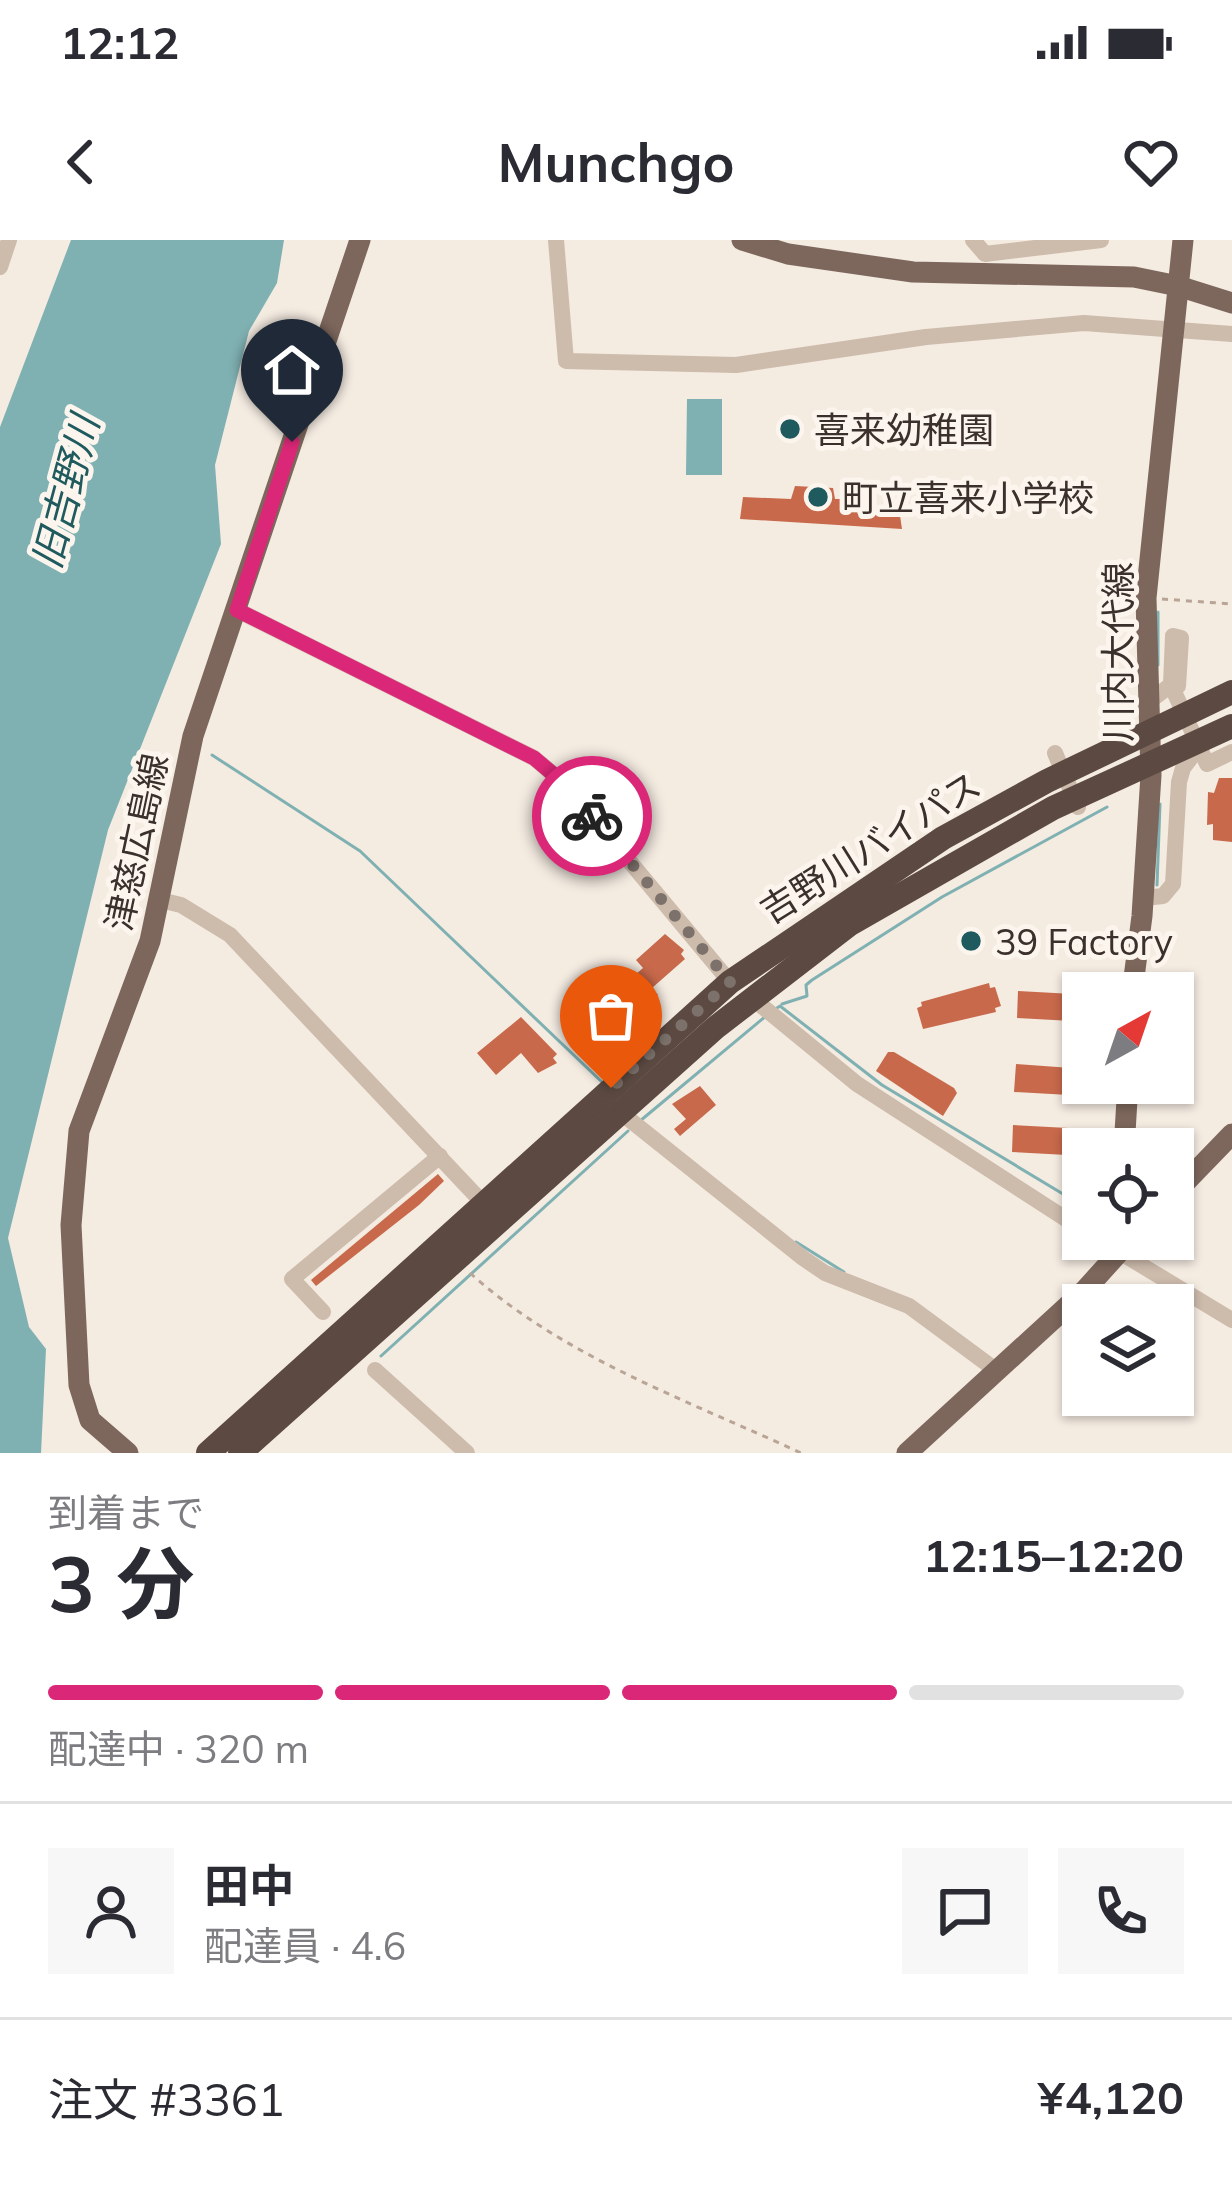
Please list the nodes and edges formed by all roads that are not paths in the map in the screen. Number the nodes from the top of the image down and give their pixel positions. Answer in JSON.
{"nodes":[{"id":1,"x":9,"y":240,"type":"edge"},
{"id":2,"x":360,"y":240,"type":"edge"},
{"id":3,"x":556,"y":240,"type":"edge"},
{"id":4,"x":742,"y":240,"type":"edge"},
{"id":5,"x":973,"y":240,"type":"edge"},
{"id":6,"x":1102,"y":240,"type":"edge"},
{"id":7,"x":1183,"y":240,"type":"edge"},
{"id":8,"x":0,"y":267,"type":"edge"},
{"id":9,"x":1178,"y":286,"type":"junction"},
{"id":10,"x":1232,"y":303,"type":"edge"},
{"id":11,"x":1173,"y":328,"type":"junction"},
{"id":12,"x":1232,"y":334,"type":"edge"},
{"id":13,"x":237,"y":610,"type":"junction"},
{"id":14,"x":1232,"y":692,"type":"edge"},
{"id":15,"x":1146,"y":718,"type":"junction"},
{"id":16,"x":1220,"y":731,"type":"edge"},
{"id":17,"x":1232,"y":752,"type":"edge"},
{"id":18,"x":1055,"y":753,"type":"dead end"},
{"id":19,"x":1150,"y":763,"type":"junction"},
{"id":20,"x":1232,"y":763,"type":"edge"},
{"id":21,"x":1198,"y":780,"type":"dead end"},
{"id":22,"x":1078,"y":808,"type":"dead end"},
{"id":23,"x":1144,"y":898,"type":"junction"},
{"id":24,"x":160,"y":900,"type":"junction"},
{"id":25,"x":1135,"y":972,"type":"edge"},
{"id":26,"x":730,"y":982,"type":"junction"},
{"id":27,"x":752,"y":998,"type":"junction"},
{"id":28,"x":620,"y":1112,"type":"junction"},
{"id":29,"x":1232,"y":1134,"type":"edge"},
{"id":30,"x":440,"y":1156,"type":"junction"},
{"id":31,"x":1194,"y":1173,"type":"edge"},
{"id":32,"x":482,"y":1202,"type":"junction"},
{"id":33,"x":1062,"y":1216,"type":"edge"},
{"id":34,"x":1109,"y":1260,"type":"edge"},
{"id":35,"x":1147,"y":1260,"type":"edge"},
{"id":36,"x":323,"y":1312,"type":"dead end"},
{"id":37,"x":1232,"y":1320,"type":"edge"},
{"id":38,"x":375,"y":1370,"type":"dead end"},
{"id":39,"x":997,"y":1371,"type":"junction"},
{"id":40,"x":128,"y":1453,"type":"edge"},
{"id":41,"x":208,"y":1453,"type":"edge"},
{"id":42,"x":239,"y":1453,"type":"edge"},
{"id":43,"x":467,"y":1453,"type":"edge"},
{"id":44,"x":907,"y":1453,"type":"edge"}],
"edges":[{"from":1,"to":8,"type":"street"},
{"from":2,"to":13,"type":"main road","name":"津慈広島線"},
{"from":3,"to":11,"type":"street"},
{"from":4,"to":9,"type":"main road"},
{"from":5,"to":6,"type":"street"},
{"from":7,"to":9,"type":"main road","name":"川内大代線"},
{"from":9,"to":10,"type":"main road"},
{"from":9,"to":11,"type":"main road","name":"川内大代線"},
{"from":11,"to":12,"type":"street"},
{"from":11,"to":15,"type":"main road","name":"川内大代線"},
{"from":13,"to":24,"type":"main road","name":"津慈広島線"},
{"from":13,"to":26,"type":"street"},
{"from":14,"to":15,"type":"highway","name":"吉野川バイパス"},
{"from":15,"to":17,"type":"street"},
{"from":15,"to":19,"type":"main road","name":"川内大代線"},
{"from":15,"to":26,"type":"highway","name":"吉野川バイパス"},
{"from":16,"to":19,"type":"highway","name":"吉野川バイパス"},
{"from":16,"to":23,"type":"street"},
{"from":18,"to":22,"type":"street"},
{"from":19,"to":23,"type":"main road","name":"川内大代線"},
{"from":19,"to":27,"type":"highway","name":"吉野川バイパス"},
{"from":20,"to":21,"type":"street"},
{"from":23,"to":25,"type":"main road","name":"川内大代線"},
{"from":24,"to":30,"type":"street"},
{"from":24,"to":40,"type":"main road","name":"津慈広島線"},
{"from":26,"to":32,"type":"highway","name":"吉野川バイパス"},
{"from":27,"to":28,"type":"highway","name":"吉野川バイパス"},
{"from":27,"to":33,"type":"street"},
{"from":28,"to":39,"type":"street"},
{"from":28,"to":42,"type":"highway","name":"吉野川バイパス"},
{"from":29,"to":31,"type":"main road"},
{"from":30,"to":32,"type":"street"},
{"from":30,"to":36,"type":"street"},
{"from":32,"to":41,"type":"highway","name":"吉野川バイパス"},
{"from":34,"to":39,"type":"main road"},
{"from":35,"to":37,"type":"street"},
{"from":38,"to":43,"type":"street"},
{"from":39,"to":44,"type":"main road"}]}
